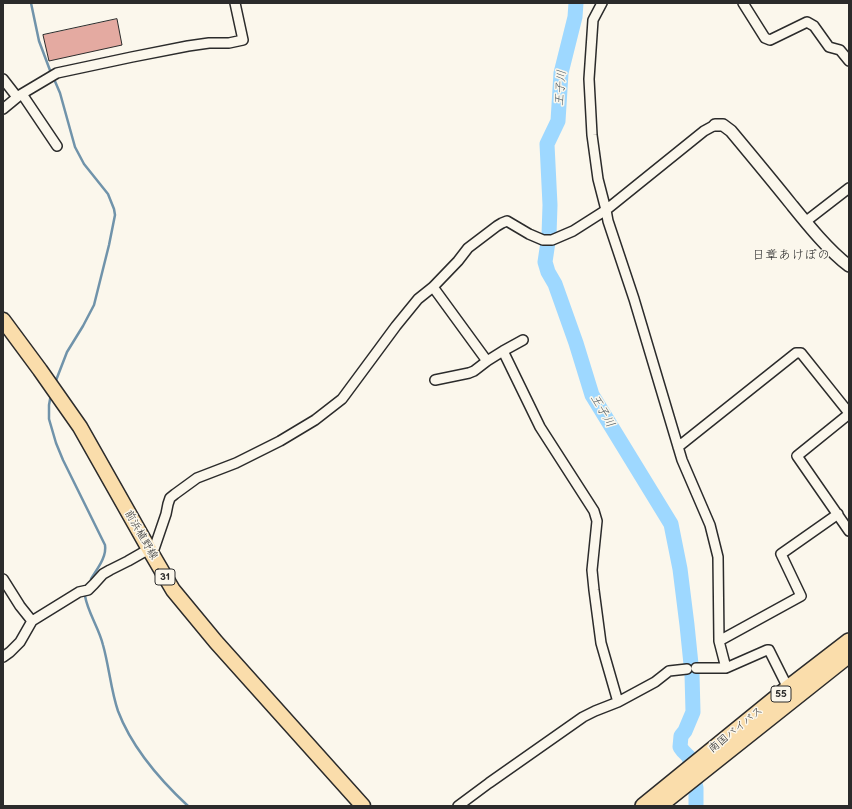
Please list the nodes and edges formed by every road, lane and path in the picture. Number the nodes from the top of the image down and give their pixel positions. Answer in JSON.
{"nodes":[{"id":1,"x":235,"y":3,"type":"edge"},
{"id":2,"x":602,"y":3,"type":"edge"},
{"id":3,"x":743,"y":3,"type":"edge"},
{"id":4,"x":849,"y":61,"type":"edge"},
{"id":5,"x":3,"y":79,"type":"edge"},
{"id":6,"x":20,"y":96,"type":"junction"},
{"id":7,"x":3,"y":109,"type":"edge"},
{"id":8,"x":715,"y":125,"type":"joint"},
{"id":9,"x":57,"y":146,"type":"dead end"},
{"id":10,"x":849,"y":188,"type":"edge"},
{"id":11,"x":606,"y":210,"type":"junction"},
{"id":12,"x":805,"y":222,"type":"junction"},
{"id":13,"x":849,"y":266,"type":"edge"},
{"id":14,"x":433,"y":287,"type":"junction"},
{"id":15,"x":3,"y":320,"type":"edge"},
{"id":16,"x":523,"y":340,"type":"dead end"},
{"id":17,"x":503,"y":351,"type":"junction"},
{"id":18,"x":487,"y":361,"type":"junction"},
{"id":19,"x":435,"y":380,"type":"dead end"},
{"id":20,"x":849,"y":414,"type":"edge"},
{"id":21,"x":678,"y":447,"type":"junction"},
{"id":22,"x":838,"y":514,"type":"junction"},
{"id":23,"x":849,"y":531,"type":"edge"},
{"id":24,"x":150,"y":552,"type":"junction"},
{"id":25,"x":3,"y":579,"type":"edge"},
{"id":26,"x":32,"y":621,"type":"junction"},
{"id":27,"x":849,"y":641,"type":"edge"},
{"id":28,"x":719,"y":642,"type":"junction"},
{"id":29,"x":849,"y":655,"type":"edge"},
{"id":30,"x":3,"y":657,"type":"edge"},
{"id":31,"x":726,"y":668,"type":"junction"},
{"id":32,"x":788,"y":688,"type":"junction"},
{"id":33,"x":618,"y":702,"type":"junction"},
{"id":34,"x":717,"y":753,"type":"junction"},
{"id":35,"x":363,"y":806,"type":"edge"},
{"id":36,"x":458,"y":806,"type":"edge"},
{"id":37,"x":643,"y":806,"type":"edge"},
{"id":38,"x":659,"y":806,"type":"edge"}],
"edges":[{"from":1,"to":6,"type":"street"},
{"from":2,"to":11,"type":"street"},
{"from":3,"to":4,"type":"street"},
{"from":5,"to":6,"type":"street"},
{"from":6,"to":7,"type":"street"},
{"from":6,"to":9,"type":"street"},
{"from":8,"to":11,"type":"street"},
{"from":8,"to":12,"type":"street"},
{"from":10,"to":12,"type":"street"},
{"from":11,"to":14,"type":"street"},
{"from":11,"to":21,"type":"street"},
{"from":12,"to":13,"type":"street"},
{"from":14,"to":18,"type":"street"},
{"from":14,"to":24,"type":"street"},
{"from":15,"to":24,"type":"main road","name":"前浜植野線","number":"31"},
{"from":16,"to":17,"type":"street"},
{"from":17,"to":18,"type":"street"},
{"from":17,"to":33,"type":"street"},
{"from":18,"to":19,"type":"street"},
{"from":20,"to":21,"type":"street"},
{"from":20,"to":22,"type":"street"},
{"from":21,"to":28,"type":"street"},
{"from":22,"to":23,"type":"street"},
{"from":22,"to":28,"type":"street"},
{"from":24,"to":26,"type":"street"},
{"from":24,"to":35,"type":"main road","name":"前浜植野線","number":"31"},
{"from":25,"to":26,"type":"street"},
{"from":26,"to":30,"type":"street"},
{"from":27,"to":32,"type":"highway","name":"南国バイパス","number":"55"},
{"from":28,"to":31,"type":"street"},
{"from":29,"to":34,"type":"highway","name":"南国バイパス","number":"55"},
{"from":31,"to":32,"type":"street"},
{"from":31,"to":33,"type":"street"},
{"from":32,"to":34,"type":"highway","name":"南国バイパス","number":"55"},
{"from":33,"to":36,"type":"street"},
{"from":34,"to":37,"type":"highway","name":"南国バイパス","number":"55"},
{"from":34,"to":38,"type":"highway","name":"南国バイパス","number":"55"}]}
